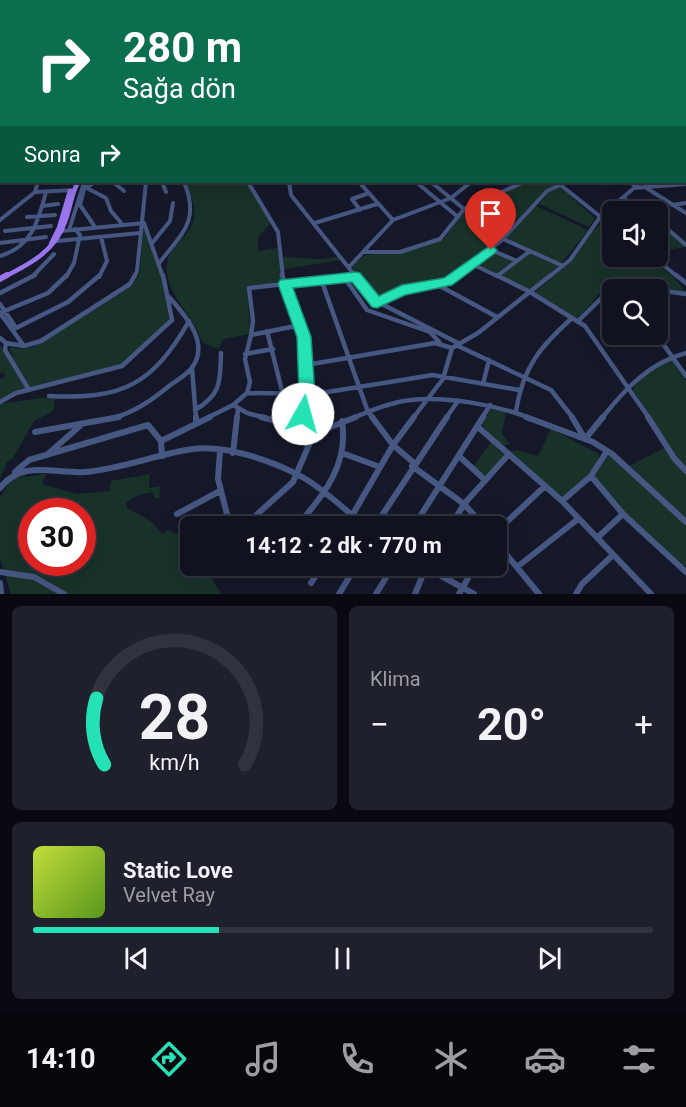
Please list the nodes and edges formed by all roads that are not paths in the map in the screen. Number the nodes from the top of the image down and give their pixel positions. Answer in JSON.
{"nodes":[{"id":1,"x":38,"y":183,"type":"edge"},
{"id":2,"x":114,"y":183,"type":"edge"},
{"id":3,"x":146,"y":183,"type":"edge"},
{"id":4,"x":162,"y":183,"type":"edge"},
{"id":5,"x":184,"y":183,"type":"edge"},
{"id":6,"x":249,"y":183,"type":"edge"},
{"id":7,"x":289,"y":183,"type":"edge"},
{"id":8,"x":360,"y":183,"type":"edge"},
{"id":9,"x":417,"y":183,"type":"edge"},
{"id":10,"x":432,"y":183,"type":"edge"},
{"id":11,"x":470,"y":183,"type":"edge"},
{"id":12,"x":513,"y":183,"type":"edge"},
{"id":13,"x":558,"y":183,"type":"edge"},
{"id":14,"x":631,"y":183,"type":"edge"},
{"id":15,"x":686,"y":184,"type":"edge"},
{"id":16,"x":76,"y":186,"type":"edge"},
{"id":17,"x":642,"y":187,"type":"junction"},
{"id":18,"x":124,"y":191,"type":"dead end"},
{"id":19,"x":34,"y":192,"type":"junction"},
{"id":20,"x":46,"y":192,"type":"junction"},
{"id":21,"x":166,"y":192,"type":"dead end"},
{"id":22,"x":369,"y":194,"type":"junction"},
{"id":23,"x":451,"y":198,"type":"junction"},
{"id":24,"x":623,"y":198,"type":"junction"},
{"id":25,"x":628,"y":201,"type":"edge"},
{"id":26,"x":440,"y":202,"type":"junction"},
{"id":27,"x":173,"y":203,"type":"dead end"},
{"id":28,"x":686,"y":203,"type":"edge"},
{"id":29,"x":58,"y":204,"type":"dead end"},
{"id":30,"x":377,"y":204,"type":"junction"},
{"id":31,"x":672,"y":205,"type":"junction"},
{"id":32,"x":42,"y":206,"type":"junction"},
{"id":33,"x":464,"y":209,"type":"junction"},
{"id":34,"x":360,"y":210,"type":"junction"},
{"id":35,"x":686,"y":213,"type":"edge"},
{"id":36,"x":55,"y":215,"type":"dead end"},
{"id":37,"x":39,"y":216,"type":"junction"},
{"id":38,"x":458,"y":217,"type":"junction"},
{"id":39,"x":600,"y":217,"type":"junction"},
{"id":40,"x":27,"y":218,"type":"dead end"},
{"id":41,"x":0,"y":219,"type":"edge"},
{"id":42,"x":393,"y":220,"type":"junction"},
{"id":43,"x":141,"y":222,"type":"junction"},
{"id":44,"x":315,"y":223,"type":"junction"},
{"id":45,"x":122,"y":224,"type":"junction"},
{"id":46,"x":51,"y":226,"type":"dead end"},
{"id":47,"x":103,"y":226,"type":"junction"},
{"id":48,"x":34,"y":227,"type":"junction"},
{"id":49,"x":95,"y":227,"type":"junction"},
{"id":50,"x":75,"y":229,"type":"junction"},
{"id":51,"x":668,"y":229,"type":"edge"},
{"id":52,"x":69,"y":230,"type":"junction"},
{"id":53,"x":5,"y":231,"type":"dead end"},
{"id":54,"x":62,"y":231,"type":"junction"},
{"id":55,"x":140,"y":233,"type":"junction"},
{"id":56,"x":46,"y":237,"type":"dead end"},
{"id":57,"x":101,"y":237,"type":"junction"},
{"id":58,"x":79,"y":238,"type":"junction"},
{"id":59,"x":31,"y":239,"type":"junction"},
{"id":60,"x":503,"y":239,"type":"junction"},
{"id":61,"x":57,"y":241,"type":"junction"},
{"id":62,"x":153,"y":242,"type":"junction"},
{"id":63,"x":0,"y":243,"type":"edge"},
{"id":64,"x":686,"y":244,"type":"edge"},
{"id":65,"x":491,"y":250,"type":"junction"},
{"id":66,"x":530,"y":251,"type":"junction"},
{"id":67,"x":364,"y":252,"type":"junction"},
{"id":68,"x":54,"y":254,"type":"dead end"},
{"id":69,"x":0,"y":256,"type":"edge"},
{"id":70,"x":517,"y":261,"type":"junction"},
{"id":71,"x":160,"y":262,"type":"junction"},
{"id":72,"x":472,"y":264,"type":"junction"},
{"id":73,"x":563,"y":266,"type":"junction"},
{"id":74,"x":349,"y":267,"type":"junction"},
{"id":75,"x":666,"y":267,"type":"edge"},
{"id":76,"x":355,"y":276,"type":"junction"},
{"id":77,"x":497,"y":276,"type":"junction"},
{"id":78,"x":0,"y":277,"type":"edge"},
{"id":79,"x":344,"y":277,"type":"junction"},
{"id":80,"x":321,"y":279,"type":"junction"},
{"id":81,"x":686,"y":283,"type":"edge"},
{"id":82,"x":285,"y":284,"type":"junction"},
{"id":83,"x":438,"y":285,"type":"junction"},
{"id":84,"x":530,"y":292,"type":"junction"},
{"id":85,"x":668,"y":292,"type":"edge"},
{"id":86,"x":0,"y":293,"type":"edge"},
{"id":87,"x":686,"y":294,"type":"edge"},
{"id":88,"x":602,"y":295,"type":"edge"},
{"id":89,"x":169,"y":297,"type":"junction"},
{"id":90,"x":377,"y":303,"type":"junction"},
{"id":91,"x":0,"y":304,"type":"edge"},
{"id":92,"x":2,"y":312,"type":"edge"},
{"id":93,"x":497,"y":317,"type":"junction"},
{"id":94,"x":575,"y":320,"type":"junction"},
{"id":95,"x":189,"y":321,"type":"junction"},
{"id":96,"x":301,"y":325,"type":"junction"},
{"id":97,"x":267,"y":331,"type":"junction"},
{"id":98,"x":251,"y":335,"type":"junction"},
{"id":99,"x":2,"y":342,"type":"edge"},
{"id":100,"x":440,"y":343,"type":"junction"},
{"id":101,"x":24,"y":345,"type":"junction"},
{"id":102,"x":455,"y":345,"type":"junction"},
{"id":103,"x":665,"y":345,"type":"edge"},
{"id":104,"x":273,"y":350,"type":"junction"},
{"id":105,"x":221,"y":352,"type":"dead end"},
{"id":106,"x":686,"y":353,"type":"edge"},
{"id":107,"x":245,"y":354,"type":"junction"},
{"id":108,"x":673,"y":355,"type":"junction"},
{"id":109,"x":348,"y":358,"type":"junction"},
{"id":110,"x":489,"y":360,"type":"junction"},
{"id":111,"x":306,"y":364,"type":"junction"},
{"id":112,"x":192,"y":368,"type":"junction"},
{"id":113,"x":444,"y":376,"type":"junction"},
{"id":114,"x":523,"y":376,"type":"junction"},
{"id":115,"x":686,"y":376,"type":"edge"},
{"id":116,"x":483,"y":384,"type":"junction"},
{"id":117,"x":629,"y":387,"type":"junction"},
{"id":118,"x":360,"y":388,"type":"junction"},
{"id":119,"x":29,"y":390,"type":"junction"},
{"id":120,"x":519,"y":390,"type":"junction"},
{"id":121,"x":247,"y":393,"type":"junction"},
{"id":122,"x":283,"y":395,"type":"junction"},
{"id":123,"x":306,"y":395,"type":"junction"},
{"id":124,"x":49,"y":396,"type":"dead end"},
{"id":125,"x":427,"y":399,"type":"junction"},
{"id":126,"x":458,"y":401,"type":"junction"},
{"id":127,"x":0,"y":402,"type":"edge"},
{"id":128,"x":490,"y":405,"type":"junction"},
{"id":129,"x":236,"y":408,"type":"junction"},
{"id":130,"x":195,"y":410,"type":"junction"},
{"id":131,"x":516,"y":411,"type":"junction"},
{"id":132,"x":368,"y":412,"type":"junction"},
{"id":133,"x":342,"y":421,"type":"junction"},
{"id":134,"x":196,"y":423,"type":"junction"},
{"id":135,"x":81,"y":425,"type":"junction"},
{"id":136,"x":304,"y":427,"type":"junction"},
{"id":137,"x":478,"y":427,"type":"junction"},
{"id":138,"x":35,"y":432,"type":"dead end"},
{"id":139,"x":318,"y":432,"type":"junction"},
{"id":140,"x":585,"y":439,"type":"junction"},
{"id":141,"x":161,"y":441,"type":"junction"},
{"id":142,"x":393,"y":445,"type":"junction"},
{"id":143,"x":220,"y":451,"type":"junction"},
{"id":144,"x":608,"y":451,"type":"junction"},
{"id":145,"x":48,"y":453,"type":"junction"},
{"id":146,"x":233,"y":453,"type":"junction"},
{"id":147,"x":342,"y":453,"type":"junction"},
{"id":148,"x":509,"y":454,"type":"junction"},
{"id":149,"x":162,"y":456,"type":"junction"},
{"id":150,"x":459,"y":456,"type":"junction"},
{"id":151,"x":413,"y":464,"type":"junction"},
{"id":152,"x":380,"y":467,"type":"junction"},
{"id":153,"x":686,"y":471,"type":"edge"},
{"id":154,"x":15,"y":472,"type":"junction"},
{"id":155,"x":297,"y":474,"type":"junction"},
{"id":156,"x":591,"y":476,"type":"junction"},
{"id":157,"x":485,"y":480,"type":"junction"},
{"id":158,"x":437,"y":483,"type":"junction"},
{"id":159,"x":545,"y":486,"type":"junction"},
{"id":160,"x":0,"y":488,"type":"edge"},
{"id":161,"x":220,"y":491,"type":"junction"},
{"id":162,"x":325,"y":494,"type":"junction"},
{"id":163,"x":562,"y":501,"type":"junction"},
{"id":164,"x":464,"y":504,"type":"junction"},
{"id":165,"x":177,"y":514,"type":"dead end"},
{"id":166,"x":623,"y":514,"type":"junction"},
{"id":167,"x":227,"y":516,"type":"edge"},
{"id":168,"x":255,"y":516,"type":"edge"},
{"id":169,"x":306,"y":516,"type":"edge"},
{"id":170,"x":352,"y":516,"type":"joint"},
{"id":171,"x":381,"y":516,"type":"edge"},
{"id":172,"x":419,"y":516,"type":"edge"},
{"id":173,"x":457,"y":516,"type":"edge"},
{"id":174,"x":475,"y":516,"type":"edge"},
{"id":175,"x":578,"y":519,"type":"junction"},
{"id":176,"x":507,"y":522,"type":"edge"},
{"id":177,"x":686,"y":522,"type":"edge"},
{"id":178,"x":597,"y":538,"type":"junction"},
{"id":179,"x":507,"y":555,"type":"edge"},
{"id":180,"x":613,"y":555,"type":"junction"},
{"id":181,"x":517,"y":567,"type":"junction"},
{"id":182,"x":0,"y":572,"type":"edge"},
{"id":183,"x":686,"y":572,"type":"edge"},
{"id":184,"x":316,"y":576,"type":"edge"},
{"id":185,"x":350,"y":576,"type":"edge"},
{"id":186,"x":387,"y":576,"type":"edge"},
{"id":187,"x":423,"y":576,"type":"edge"},
{"id":188,"x":440,"y":576,"type":"edge"},
{"id":189,"x":469,"y":576,"type":"edge"},
{"id":190,"x":311,"y":583,"type":"dead end"},
{"id":191,"x":461,"y":591,"type":"edge"},
{"id":192,"x":64,"y":594,"type":"edge"},
{"id":193,"x":339,"y":594,"type":"edge"},
{"id":194,"x":376,"y":594,"type":"edge"},
{"id":195,"x":415,"y":594,"type":"edge"},
{"id":196,"x":474,"y":594,"type":"edge"},
{"id":197,"x":539,"y":594,"type":"edge"},
{"id":198,"x":576,"y":594,"type":"edge"},
{"id":199,"x":651,"y":594,"type":"edge"}],
"edges":[{"from":1,"to":19,"type":"street"},
{"from":2,"to":18,"type":"street"},
{"from":3,"to":43,"type":"street"},
{"from":4,"to":21,"type":"street"},
{"from":5,"to":71,"type":"street"},
{"from":6,"to":82,"type":"street"},
{"from":7,"to":44,"type":"street"},
{"from":8,"to":22,"type":"street"},
{"from":9,"to":26,"type":"street"},
{"from":10,"to":23,"type":"street"},
{"from":11,"to":23,"type":"street"},
{"from":12,"to":33,"type":"street"},
{"from":13,"to":39,"type":"street"},
{"from":13,"to":60,"type":"street"},
{"from":14,"to":17,"type":"street"},
{"from":15,"to":17,"type":"street"},
{"from":16,"to":20,"type":"street"},
{"from":16,"to":45,"type":"street"},
{"from":16,"to":49,"type":"street"},
{"from":16,"to":52,"type":"street"},
{"from":16,"to":54,"type":"main road"},
{"from":16,"to":78,"type":"main road"},
{"from":17,"to":24,"type":"street"},
{"from":17,"to":31,"type":"street"},
{"from":19,"to":20,"type":"street"},
{"from":19,"to":41,"type":"street"},
{"from":20,"to":32,"type":"street"},
{"from":22,"to":30,"type":"street"},
{"from":22,"to":34,"type":"street"},
{"from":23,"to":26,"type":"street"},
{"from":23,"to":33,"type":"street"},
{"from":24,"to":25,"type":"street"},
{"from":24,"to":39,"type":"street"},
{"from":26,"to":38,"type":"street"},
{"from":26,"to":42,"type":"street"},
{"from":27,"to":62,"type":"street"},
{"from":28,"to":31,"type":"street"},
{"from":29,"to":32,"type":"street"},
{"from":30,"to":34,"type":"street"},
{"from":30,"to":42,"type":"street"},
{"from":31,"to":35,"type":"street"},
{"from":32,"to":37,"type":"street"},
{"from":33,"to":38,"type":"street"},
{"from":34,"to":44,"type":"street"},
{"from":36,"to":37,"type":"street"},
{"from":37,"to":40,"type":"street"},
{"from":37,"to":48,"type":"street"},
{"from":38,"to":67,"type":"street"},
{"from":39,"to":73,"type":"street"},
{"from":42,"to":67,"type":"street"},
{"from":43,"to":45,"type":"street"},
{"from":43,"to":55,"type":"street"},
{"from":43,"to":62,"type":"street"},
{"from":44,"to":74,"type":"street"},
{"from":45,"to":47,"type":"street"},
{"from":46,"to":48,"type":"street"},
{"from":47,"to":49,"type":"street"},
{"from":47,"to":57,"type":"street"},
{"from":48,"to":53,"type":"street"},
{"from":48,"to":59,"type":"street"},
{"from":49,"to":50,"type":"street"},
{"from":50,"to":52,"type":"street"},
{"from":50,"to":58,"type":"street"},
{"from":51,"to":64,"type":"street"},
{"from":52,"to":54,"type":"street"},
{"from":54,"to":61,"type":"main road"},
{"from":55,"to":57,"type":"street"},
{"from":55,"to":101,"type":"street"},
{"from":56,"to":59,"type":"street"},
{"from":57,"to":58,"type":"street"},
{"from":57,"to":92,"type":"street"},
{"from":58,"to":61,"type":"street"},
{"from":58,"to":92,"type":"street"},
{"from":59,"to":63,"type":"street"},
{"from":59,"to":69,"type":"street"},
{"from":60,"to":65,"type":"street"},
{"from":60,"to":66,"type":"street"},
{"from":61,"to":78,"type":"main road"},
{"from":62,"to":71,"type":"street"},
{"from":65,"to":70,"type":"street"},
{"from":65,"to":72,"type":"street"},
{"from":66,"to":70,"type":"street"},
{"from":66,"to":73,"type":"street"},
{"from":67,"to":74,"type":"street"},
{"from":68,"to":86,"type":"street"},
{"from":70,"to":77,"type":"street"},
{"from":71,"to":89,"type":"street"},
{"from":72,"to":77,"type":"street"},
{"from":72,"to":83,"type":"street"},
{"from":73,"to":84,"type":"street"},
{"from":74,"to":76,"type":"street"},
{"from":75,"to":81,"type":"street"},
{"from":76,"to":79,"type":"street"},
{"from":76,"to":90,"type":"street"},
{"from":77,"to":84,"type":"street"},
{"from":79,"to":80,"type":"street"},
{"from":79,"to":100,"type":"street"},
{"from":80,"to":82,"type":"street"},
{"from":80,"to":109,"type":"street"},
{"from":82,"to":96,"type":"street"},
{"from":82,"to":98,"type":"street"},
{"from":83,"to":90,"type":"street"},
{"from":83,"to":93,"type":"street"},
{"from":84,"to":93,"type":"street"},
{"from":84,"to":94,"type":"street"},
{"from":85,"to":87,"type":"street"},
{"from":88,"to":94,"type":"street"},
{"from":89,"to":95,"type":"street"},
{"from":89,"to":119,"type":"street"},
{"from":90,"to":102,"type":"street"},
{"from":91,"to":92,"type":"street"},
{"from":92,"to":101,"type":"street"},
{"from":93,"to":102,"type":"street"},
{"from":94,"to":114,"type":"street"},
{"from":94,"to":117,"type":"street"},
{"from":95,"to":112,"type":"street"},
{"from":95,"to":124,"type":"street"},
{"from":96,"to":97,"type":"street"},
{"from":96,"to":111,"type":"street"},
{"from":97,"to":98,"type":"street"},
{"from":97,"to":104,"type":"street"},
{"from":98,"to":107,"type":"street"},
{"from":99,"to":101,"type":"street"},
{"from":99,"to":119,"type":"street"},
{"from":100,"to":102,"type":"street"},
{"from":100,"to":109,"type":"street"},
{"from":102,"to":110,"type":"street"},
{"from":102,"to":113,"type":"street"},
{"from":103,"to":108,"type":"street"},
{"from":104,"to":107,"type":"street"},
{"from":104,"to":122,"type":"street"},
{"from":105,"to":130,"type":"street"},
{"from":106,"to":108,"type":"street"},
{"from":107,"to":121,"type":"street"},
{"from":108,"to":115,"type":"street"},
{"from":108,"to":117,"type":"street"},
{"from":109,"to":111,"type":"street"},
{"from":109,"to":118,"type":"street"},
{"from":110,"to":114,"type":"street"},
{"from":110,"to":116,"type":"street"},
{"from":111,"to":123,"type":"street"},
{"from":112,"to":130,"type":"street"},
{"from":112,"to":135,"type":"street"},
{"from":113,"to":116,"type":"street"},
{"from":113,"to":118,"type":"street"},
{"from":113,"to":125,"type":"street"},
{"from":114,"to":120,"type":"street"},
{"from":114,"to":140,"type":"street"},
{"from":116,"to":120,"type":"street"},
{"from":117,"to":140,"type":"street"},
{"from":117,"to":153,"type":"street"},
{"from":118,"to":123,"type":"street"},
{"from":118,"to":132,"type":"street"},
{"from":119,"to":127,"type":"street"},
{"from":120,"to":131,"type":"street"},
{"from":121,"to":122,"type":"street"},
{"from":121,"to":129,"type":"street"},
{"from":122,"to":123,"type":"street"},
{"from":123,"to":136,"type":"street"},
{"from":125,"to":126,"type":"street"},
{"from":125,"to":132,"type":"street"},
{"from":125,"to":142,"type":"street"},
{"from":126,"to":128,"type":"street"},
{"from":126,"to":151,"type":"street"},
{"from":128,"to":131,"type":"street"},
{"from":128,"to":137,"type":"street"},
{"from":129,"to":134,"type":"street"},
{"from":129,"to":136,"type":"street"},
{"from":129,"to":146,"type":"street"},
{"from":130,"to":134,"type":"street"},
{"from":131,"to":140,"type":"street"},
{"from":132,"to":133,"type":"street"},
{"from":132,"to":142,"type":"street"},
{"from":133,"to":139,"type":"street"},
{"from":133,"to":147,"type":"street"},
{"from":134,"to":141,"type":"street"},
{"from":135,"to":138,"type":"street"},
{"from":135,"to":145,"type":"street"},
{"from":136,"to":139,"type":"street"},
{"from":137,"to":148,"type":"street"},
{"from":137,"to":150,"type":"street"},
{"from":139,"to":155,"type":"street"},
{"from":140,"to":144,"type":"street"},
{"from":141,"to":145,"type":"street"},
{"from":141,"to":149,"type":"street"},
{"from":142,"to":151,"type":"street"},
{"from":142,"to":152,"type":"street"},
{"from":143,"to":146,"type":"street"},
{"from":143,"to":149,"type":"street"},
{"from":143,"to":161,"type":"street"},
{"from":144,"to":156,"type":"street"},
{"from":144,"to":177,"type":"street"},
{"from":145,"to":154,"type":"street"},
{"from":146,"to":155,"type":"street"},
{"from":147,"to":152,"type":"street"},
{"from":147,"to":162,"type":"street"},
{"from":148,"to":157,"type":"street"},
{"from":148,"to":159,"type":"street"},
{"from":149,"to":154,"type":"street"},
{"from":150,"to":157,"type":"street"},
{"from":150,"to":158,"type":"street"},
{"from":151,"to":158,"type":"street"},
{"from":151,"to":171,"type":"street"},
{"from":152,"to":170,"type":"street"},
{"from":154,"to":160,"type":"street"},
{"from":155,"to":162,"type":"street"},
{"from":155,"to":168,"type":"street"},
{"from":156,"to":163,"type":"street"},
{"from":156,"to":166,"type":"street"},
{"from":157,"to":164,"type":"street"},
{"from":158,"to":164,"type":"street"},
{"from":158,"to":172,"type":"street"},
{"from":159,"to":163,"type":"street"},
{"from":159,"to":176,"type":"street"},
{"from":161,"to":165,"type":"street"},
{"from":161,"to":167,"type":"street"},
{"from":162,"to":169,"type":"street"},
{"from":162,"to":170,"type":"street"},
{"from":163,"to":175,"type":"street"},
{"from":164,"to":173,"type":"street"},
{"from":164,"to":174,"type":"street"},
{"from":166,"to":178,"type":"street"},
{"from":166,"to":183,"type":"street"},
{"from":175,"to":178,"type":"street"},
{"from":175,"to":181,"type":"street"},
{"from":178,"to":180,"type":"street"},
{"from":179,"to":181,"type":"street"},
{"from":180,"to":198,"type":"street"},
{"from":180,"to":199,"type":"street"},
{"from":181,"to":197,"type":"street"},
{"from":182,"to":192,"type":"street"},
{"from":184,"to":190,"type":"street"},
{"from":185,"to":193,"type":"street"},
{"from":186,"to":194,"type":"street"},
{"from":187,"to":195,"type":"street"},
{"from":188,"to":191,"type":"street"},
{"from":189,"to":191,"type":"street"},
{"from":191,"to":196,"type":"street"}]}
